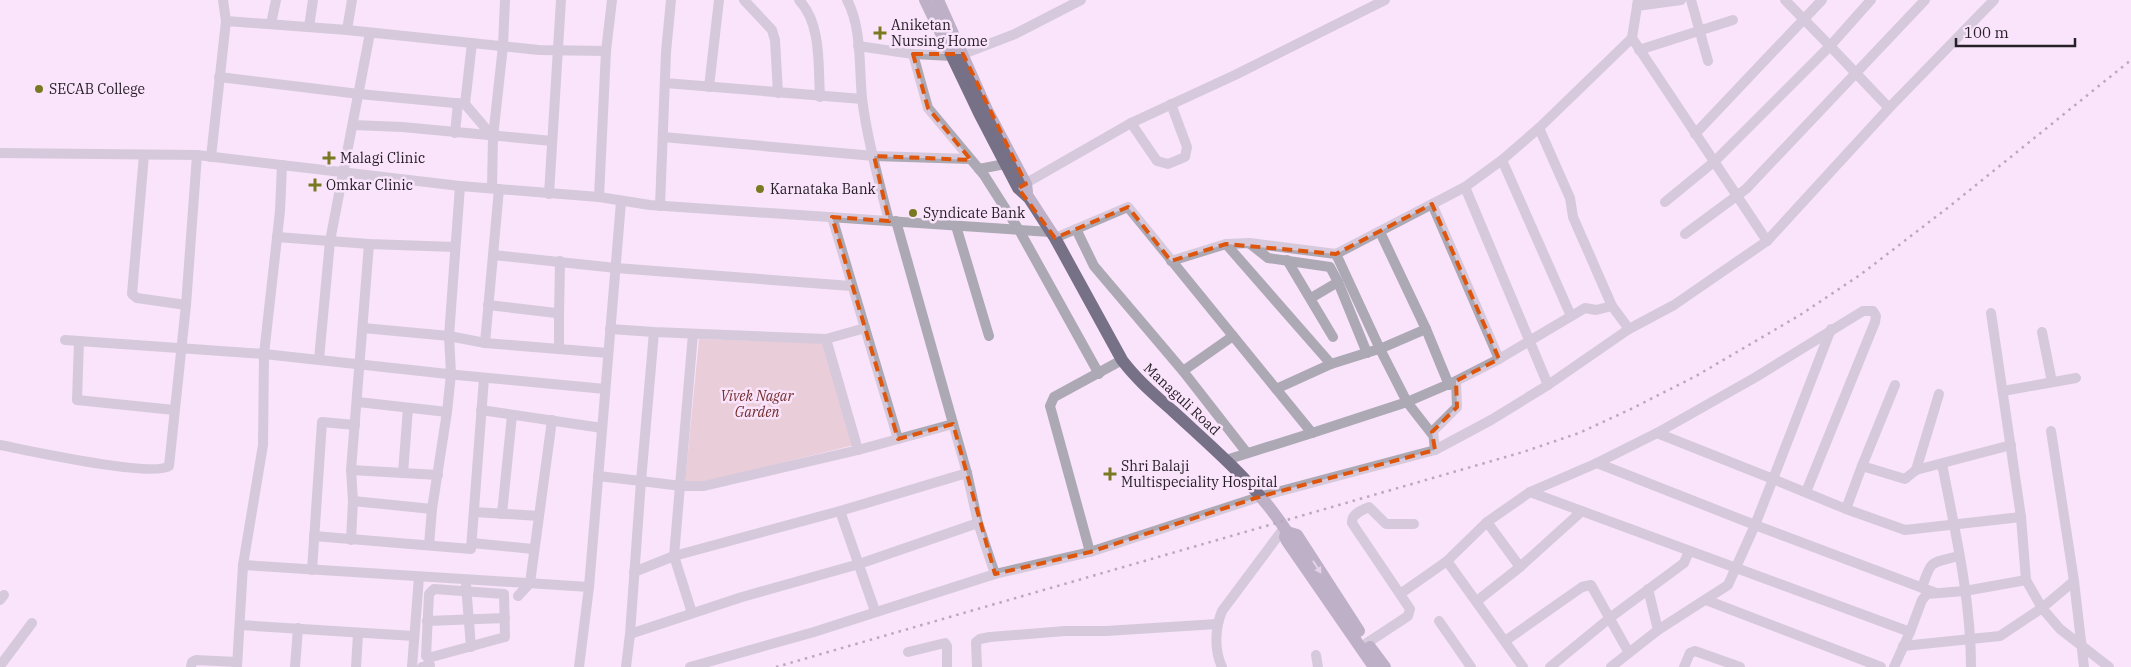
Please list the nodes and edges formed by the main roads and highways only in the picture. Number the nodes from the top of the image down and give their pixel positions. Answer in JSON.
{"nodes":[{"id":1,"x":925,"y":0,"type":"edge"},
{"id":2,"x":938,"y":0,"type":"edge"},
{"id":3,"x":957,"y":55,"type":"junction"},
{"id":4,"x":1022,"y":186,"type":"junction"},
{"id":5,"x":1285,"y":530,"type":"junction"},
{"id":6,"x":1374,"y":667,"type":"edge"},
{"id":7,"x":1384,"y":667,"type":"edge"}],
"edges":[{"from":1,"to":3,"type":"main road","name":"Managuli Road"},
{"from":2,"to":3,"type":"main road","name":"Managuli Road"},
{"from":3,"to":4,"type":"main road","name":"Managuli Road"},
{"from":3,"to":4,"type":"main road","name":"Managuli Road"},
{"from":4,"to":5,"type":"main road","name":"Managuli Road"},
{"from":5,"to":6,"type":"main road","name":"Managuli Road"},
{"from":5,"to":7,"type":"main road","name":"Managuli Road","one_way":true}]}
